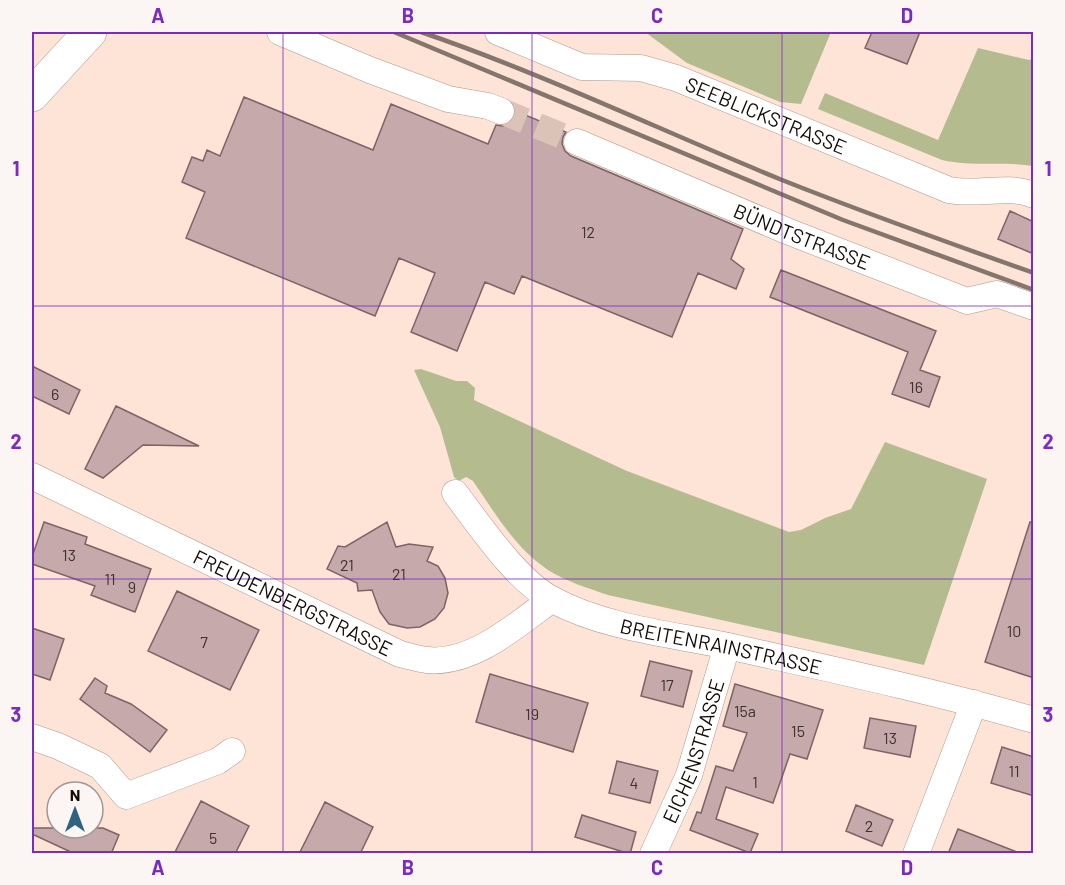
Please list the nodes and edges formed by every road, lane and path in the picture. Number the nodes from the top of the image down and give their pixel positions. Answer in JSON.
{"nodes":[{"id":1,"x":90,"y":32,"type":"edge"},
{"id":2,"x":280,"y":32,"type":"edge"},
{"id":3,"x":498,"y":32,"type":"edge"},
{"id":4,"x":32,"y":95,"type":"edge"},
{"id":5,"x":501,"y":111,"type":"tunnel mouth"},
{"id":6,"x":577,"y":142,"type":"tunnel mouth"},
{"id":7,"x":1034,"y":195,"type":"edge"},
{"id":8,"x":1034,"y":307,"type":"edge"},
{"id":9,"x":32,"y":476,"type":"edge"},
{"id":10,"x":455,"y":493,"type":"dead end"},
{"id":11,"x":552,"y":599,"type":"junction"},
{"id":12,"x":727,"y":646,"type":"junction"},
{"id":13,"x":974,"y":703,"type":"junction"},
{"id":14,"x":1034,"y":720,"type":"edge"},
{"id":15,"x":32,"y":736,"type":"edge"},
{"id":16,"x":232,"y":751,"type":"dead end"},
{"id":17,"x":653,"y":854,"type":"edge"},
{"id":18,"x":916,"y":854,"type":"edge"}],
"edges":[{"from":1,"to":4,"type":"main road"},
{"from":2,"to":5,"type":"street"},
{"from":3,"to":7,"type":"street","name":"SEEBLICKSTRASSE"},
{"from":6,"to":8,"type":"street","name":"BÜNDTSTRASSE"},
{"from":9,"to":11,"type":"street","name":"FREUDENBERGSTRASSE"},
{"from":10,"to":11,"type":"street","name":"BREITENRAINSTRASSE"},
{"from":11,"to":12,"type":"street","name":"BREITENRAINSTRASSE"},
{"from":12,"to":13,"type":"street","name":"BREITENRAINSTRASSE"},
{"from":12,"to":17,"type":"street","name":"EICHENSTRASSE"},
{"from":13,"to":14,"type":"street","name":"BREITENRAINSTRASSE"},
{"from":13,"to":18,"type":"street"},
{"from":15,"to":16,"type":"street"}]}
